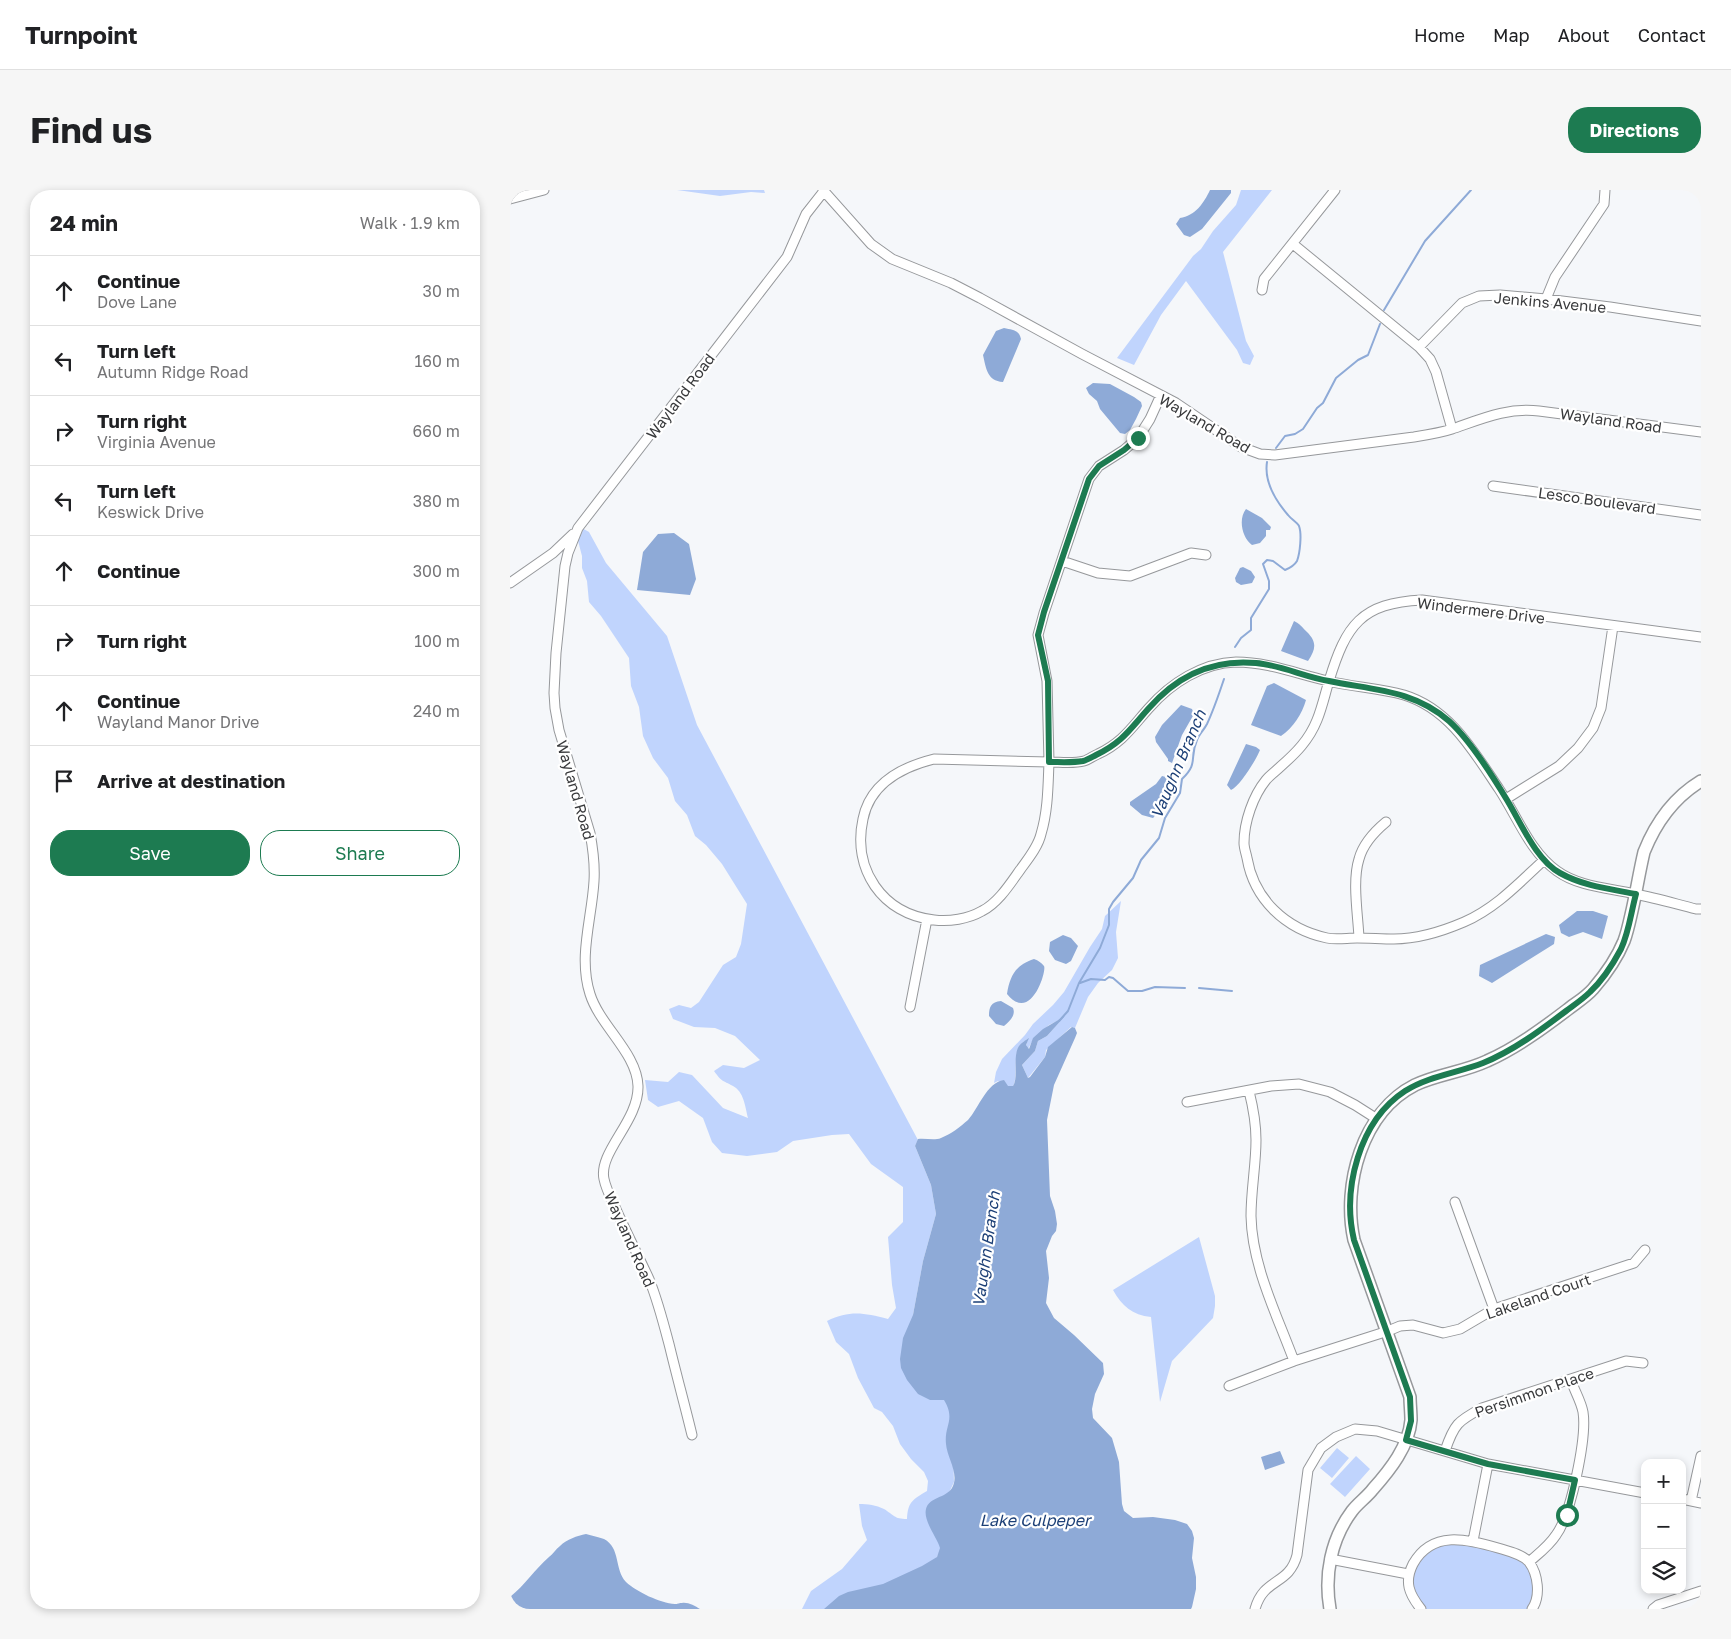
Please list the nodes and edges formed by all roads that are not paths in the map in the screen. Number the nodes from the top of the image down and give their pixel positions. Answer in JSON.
{"nodes":[{"id":1,"x":544,"y":190,"type":"edge"},
{"id":2,"x":1335,"y":190,"type":"edge"},
{"id":3,"x":1605,"y":190,"type":"edge"},
{"id":4,"x":824,"y":191,"type":"edge"},
{"id":5,"x":510,"y":199,"type":"edge"},
{"id":6,"x":1293,"y":244,"type":"junction"},
{"id":7,"x":1262,"y":290,"type":"dead end"},
{"id":8,"x":1546,"y":299,"type":"junction"},
{"id":9,"x":1701,"y":321,"type":"edge"},
{"id":10,"x":1419,"y":347,"type":"junction"},
{"id":11,"x":1160,"y":396,"type":"junction"},
{"id":12,"x":1452,"y":429,"type":"junction"},
{"id":13,"x":1701,"y":432,"type":"edge"},
{"id":14,"x":1493,"y":486,"type":"dead end"},
{"id":15,"x":1701,"y":515,"type":"edge"},
{"id":16,"x":578,"y":528,"type":"junction"},
{"id":17,"x":1206,"y":555,"type":"dead end"},
{"id":18,"x":1062,"y":561,"type":"junction"},
{"id":19,"x":510,"y":582,"type":"edge"},
{"id":20,"x":1613,"y":626,"type":"junction"},
{"id":21,"x":1701,"y":637,"type":"edge"},
{"id":22,"x":1329,"y":681,"type":"junction"},
{"id":23,"x":1049,"y":762,"type":"junction"},
{"id":24,"x":1701,"y":781,"type":"edge"},
{"id":25,"x":1506,"y":799,"type":"junction"},
{"id":26,"x":1386,"y":822,"type":"dead end"},
{"id":27,"x":1544,"y":860,"type":"junction"},
{"id":28,"x":1636,"y":894,"type":"junction"},
{"id":29,"x":1701,"y":909,"type":"edge"},
{"id":30,"x":927,"y":919,"type":"junction"},
{"id":31,"x":1359,"y":938,"type":"junction"},
{"id":32,"x":910,"y":1007,"type":"dead end"},
{"id":33,"x":1249,"y":1091,"type":"junction"},
{"id":34,"x":1187,"y":1102,"type":"dead end"},
{"id":35,"x":1377,"y":1119,"type":"junction"},
{"id":36,"x":1455,"y":1202,"type":"dead end"},
{"id":37,"x":1645,"y":1250,"type":"dead end"},
{"id":38,"x":1494,"y":1309,"type":"junction"},
{"id":39,"x":1388,"y":1332,"type":"junction"},
{"id":40,"x":1294,"y":1361,"type":"junction"},
{"id":41,"x":1643,"y":1362,"type":"dead end"},
{"id":42,"x":1570,"y":1380,"type":"junction"},
{"id":43,"x":1229,"y":1386,"type":"dead end"},
{"id":44,"x":692,"y":1436,"type":"dead end"},
{"id":45,"x":1406,"y":1440,"type":"junction"},
{"id":46,"x":1445,"y":1451,"type":"junction"},
{"id":47,"x":1701,"y":1456,"type":"edge"},
{"id":48,"x":1488,"y":1464,"type":"junction"},
{"id":49,"x":1575,"y":1480,"type":"junction"},
{"id":50,"x":1641,"y":1492,"type":"edge"},
{"id":51,"x":1686,"y":1500,"type":"edge"},
{"id":52,"x":1701,"y":1503,"type":"edge"},
{"id":53,"x":1473,"y":1541,"type":"junction"},
{"id":54,"x":1330,"y":1559,"type":"junction"},
{"id":55,"x":1529,"y":1562,"type":"junction"},
{"id":56,"x":1408,"y":1574,"type":"junction"},
{"id":57,"x":1701,"y":1591,"type":"edge"},
{"id":58,"x":1255,"y":1609,"type":"edge"},
{"id":59,"x":1330,"y":1609,"type":"edge"},
{"id":60,"x":1421,"y":1609,"type":"edge"},
{"id":61,"x":1532,"y":1609,"type":"edge"},
{"id":62,"x":1653,"y":1609,"type":"edge"}],
"edges":[{"from":1,"to":5,"type":"street"},
{"from":2,"to":6,"type":"street"},
{"from":3,"to":8,"type":"street"},
{"from":4,"to":11,"type":"street","name":"Wayland Road"},
{"from":4,"to":16,"type":"street","name":"Wayland Road"},
{"from":6,"to":7,"type":"street"},
{"from":6,"to":10,"type":"street"},
{"from":8,"to":9,"type":"street","name":"Jenkins Avenue"},
{"from":8,"to":10,"type":"street","name":"Jenkins Avenue"},
{"from":10,"to":12,"type":"street"},
{"from":11,"to":12,"type":"street","name":"Wayland Road"},
{"from":11,"to":18,"type":"street"},
{"from":12,"to":13,"type":"street","name":"Wayland Road"},
{"from":14,"to":15,"type":"street","name":"Lesco Boulevard"},
{"from":16,"to":19,"type":"street"},
{"from":16,"to":44,"type":"street","name":"Wayland Road"},
{"from":17,"to":18,"type":"street"},
{"from":18,"to":23,"type":"street"},
{"from":20,"to":21,"type":"street","name":"Windermere Drive"},
{"from":20,"to":22,"type":"street","name":"Windermere Drive"},
{"from":20,"to":25,"type":"street"},
{"from":22,"to":23,"type":"street"},
{"from":22,"to":25,"type":"street"},
{"from":22,"to":31,"type":"street","name":"Windermere Drive"},
{"from":23,"to":30,"type":"street"},
{"from":23,"to":30,"type":"street"},
{"from":24,"to":28,"type":"street"},
{"from":25,"to":27,"type":"street"},
{"from":26,"to":31,"type":"street"},
{"from":27,"to":28,"type":"street"},
{"from":27,"to":31,"type":"street","name":"Windermere Drive"},
{"from":28,"to":29,"type":"street"},
{"from":28,"to":35,"type":"street"},
{"from":30,"to":32,"type":"street"},
{"from":33,"to":34,"type":"street"},
{"from":33,"to":35,"type":"street"},
{"from":33,"to":40,"type":"street"},
{"from":35,"to":39,"type":"street"},
{"from":36,"to":38,"type":"street"},
{"from":37,"to":38,"type":"street","name":"Lakeland Court"},
{"from":38,"to":39,"type":"street","name":"Lakeland Court"},
{"from":39,"to":40,"type":"street","name":"Lakeland Court"},
{"from":39,"to":45,"type":"street"},
{"from":40,"to":43,"type":"street","name":"Lakeland Court"},
{"from":41,"to":42,"type":"street","name":"Persimmon Place"},
{"from":42,"to":46,"type":"street","name":"Persimmon Place"},
{"from":42,"to":49,"type":"street"},
{"from":45,"to":46,"type":"street"},
{"from":45,"to":54,"type":"street"},
{"from":45,"to":58,"type":"street"},
{"from":46,"to":48,"type":"street"},
{"from":47,"to":51,"type":"street"},
{"from":48,"to":49,"type":"street"},
{"from":48,"to":53,"type":"street"},
{"from":49,"to":50,"type":"street"},
{"from":49,"to":55,"type":"street"},
{"from":51,"to":52,"type":"street"},
{"from":53,"to":55,"type":"street"},
{"from":53,"to":56,"type":"street"},
{"from":54,"to":56,"type":"street"},
{"from":54,"to":59,"type":"street"},
{"from":55,"to":61,"type":"street"},
{"from":56,"to":60,"type":"street"},
{"from":57,"to":62,"type":"street"}]}
